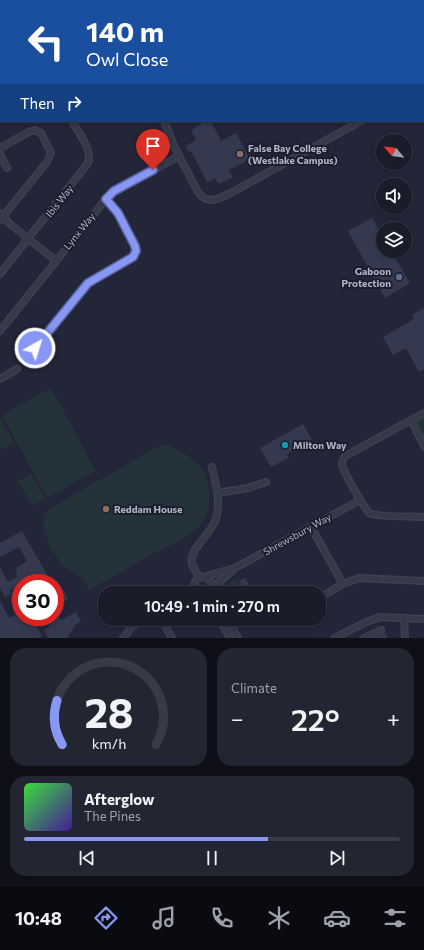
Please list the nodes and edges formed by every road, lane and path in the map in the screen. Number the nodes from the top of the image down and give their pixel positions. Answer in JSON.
{"nodes":[{"id":1,"x":73,"y":122,"type":"edge"},
{"id":2,"x":164,"y":122,"type":"edge"},
{"id":3,"x":359,"y":122,"type":"edge"},
{"id":4,"x":0,"y":148,"type":"edge"},
{"id":5,"x":0,"y":154,"type":"edge"},
{"id":6,"x":179,"y":156,"type":"junction"},
{"id":7,"x":7,"y":168,"type":"dead end"},
{"id":8,"x":106,"y":199,"type":"junction"},
{"id":9,"x":1,"y":217,"type":"edge"},
{"id":10,"x":28,"y":239,"type":"junction"},
{"id":11,"x":55,"y":260,"type":"junction"},
{"id":12,"x":0,"y":274,"type":"edge"},
{"id":13,"x":0,"y":331,"type":"edge"},
{"id":14,"x":35,"y":348,"type":"dead end"},
{"id":15,"x":17,"y":368,"type":"dead end"},
{"id":16,"x":0,"y":380,"type":"edge"},
{"id":17,"x":424,"y":413,"type":"edge"},
{"id":18,"x":411,"y":420,"type":"junction"},
{"id":19,"x":424,"y":446,"type":"edge"},
{"id":20,"x":212,"y":467,"type":"dead end"},
{"id":21,"x":266,"y":482,"type":"dead end"},
{"id":22,"x":218,"y":492,"type":"junction"},
{"id":23,"x":360,"y":500,"type":"junction"},
{"id":24,"x":424,"y":517,"type":"edge"},
{"id":25,"x":311,"y":527,"type":"junction"},
{"id":26,"x":235,"y":568,"type":"junction"},
{"id":27,"x":202,"y":577,"type":"junction"},
{"id":28,"x":424,"y":581,"type":"edge"},
{"id":29,"x":343,"y":584,"type":"junction"},
{"id":30,"x":194,"y":586,"type":"edge"},
{"id":31,"x":210,"y":586,"type":"edge"},
{"id":32,"x":216,"y":586,"type":"edge"},
{"id":33,"x":326,"y":594,"type":"edge"},
{"id":34,"x":404,"y":618,"type":"junction"},
{"id":35,"x":424,"y":619,"type":"edge"},
{"id":36,"x":133,"y":626,"type":"edge"},
{"id":37,"x":165,"y":626,"type":"edge"},
{"id":38,"x":224,"y":626,"type":"edge"},
{"id":39,"x":232,"y":626,"type":"edge"},
{"id":40,"x":380,"y":630,"type":"dead end"},
{"id":41,"x":123,"y":638,"type":"edge"},
{"id":42,"x":172,"y":638,"type":"edge"},
{"id":43,"x":230,"y":638,"type":"edge"},
{"id":44,"x":238,"y":638,"type":"edge"},
{"id":45,"x":334,"y":638,"type":"edge"},
{"id":46,"x":364,"y":638,"type":"edge"},
{"id":47,"x":405,"y":638,"type":"edge"}],
"edges":[{"from":1,"to":10,"type":"street","name":"Ibis Way"},
{"from":2,"to":6,"type":"street"},
{"from":3,"to":6,"type":"street"},
{"from":4,"to":9,"type":"street"},
{"from":5,"to":7,"type":"street"},
{"from":6,"to":8,"type":"street","name":"Lynx Way"},
{"from":8,"to":11,"type":"street","name":"Lynx Way"},
{"from":8,"to":14,"type":"street"},
{"from":9,"to":10,"type":"street"},
{"from":10,"to":11,"type":"street"},
{"from":10,"to":12,"type":"street","name":"Ibis Way"},
{"from":11,"to":13,"type":"street","name":"Lynx Way"},
{"from":15,"to":16,"type":"street"},
{"from":17,"to":18,"type":"street"},
{"from":18,"to":19,"type":"street"},
{"from":18,"to":23,"type":"street"},
{"from":20,"to":22,"type":"street"},
{"from":21,"to":22,"type":"street"},
{"from":22,"to":27,"type":"street"},
{"from":23,"to":24,"type":"street"},
{"from":23,"to":25,"type":"street","name":"Shrewsbury Way"},
{"from":25,"to":26,"type":"street","name":"Shrewsbury Way"},
{"from":25,"to":29,"type":"street"},
{"from":26,"to":27,"type":"street"},
{"from":26,"to":32,"type":"street"},
{"from":27,"to":30,"type":"street"},
{"from":27,"to":31,"type":"street"},
{"from":28,"to":29,"type":"street"},
{"from":29,"to":33,"type":"street"},
{"from":34,"to":35,"type":"street"},
{"from":34,"to":45,"type":"street"},
{"from":34,"to":47,"type":"street"},
{"from":36,"to":41,"type":"street"},
{"from":37,"to":42,"type":"street"},
{"from":38,"to":43,"type":"street"},
{"from":39,"to":44,"type":"street"},
{"from":40,"to":46,"type":"street"}]}
